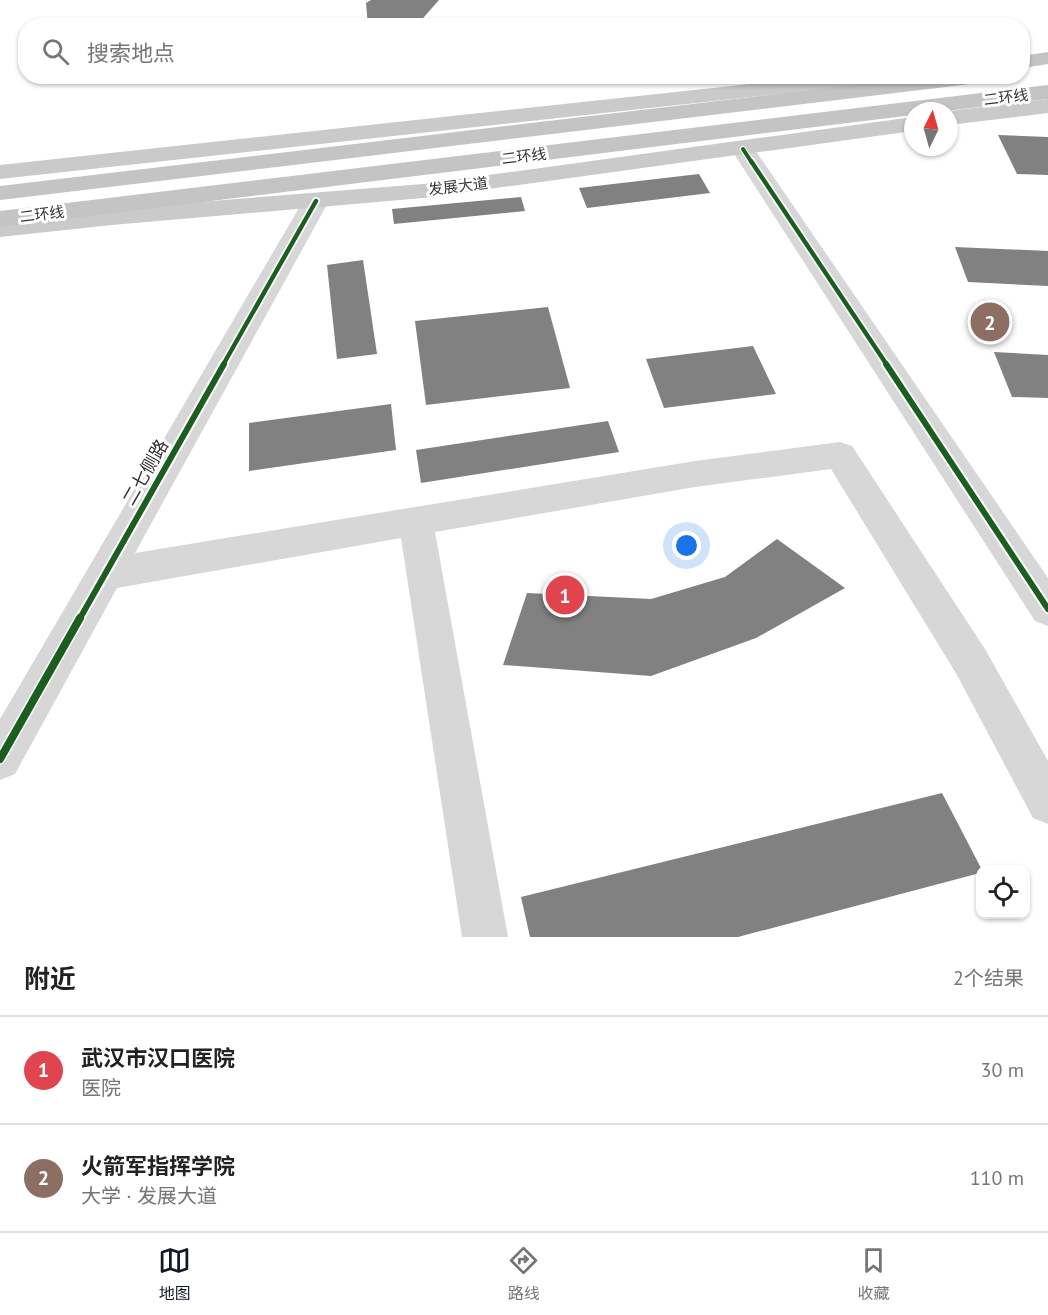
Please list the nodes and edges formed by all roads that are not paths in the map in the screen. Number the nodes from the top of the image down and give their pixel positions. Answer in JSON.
{"nodes":[{"id":1,"x":1048,"y":59,"type":"edge"},
{"id":2,"x":1030,"y":61,"type":"edge"},
{"id":3,"x":1048,"y":69,"type":"edge"},
{"id":4,"x":1030,"y":71,"type":"edge"},
{"id":5,"x":813,"y":84,"type":"edge"},
{"id":6,"x":850,"y":84,"type":"edge"},
{"id":7,"x":920,"y":84,"type":"edge"},
{"id":8,"x":1048,"y":92,"type":"edge"},
{"id":9,"x":1048,"y":106,"type":"edge"},
{"id":10,"x":958,"y":117,"type":"edge"},
{"id":11,"x":904,"y":125,"type":"edge"},
{"id":12,"x":743,"y":149,"type":"junction"},
{"id":13,"x":324,"y":155,"type":"junction"},
{"id":14,"x":0,"y":172,"type":"edge"},
{"id":15,"x":0,"y":193,"type":"edge"},
{"id":16,"x":316,"y":201,"type":"junction"},
{"id":17,"x":3,"y":226,"type":"edge"},
{"id":18,"x":416,"y":521,"type":"junction"},
{"id":19,"x":105,"y":574,"type":"junction"},
{"id":20,"x":1048,"y":609,"type":"edge"},
{"id":21,"x":0,"y":759,"type":"edge"},
{"id":22,"x":1048,"y":803,"type":"edge"},
{"id":23,"x":485,"y":937,"type":"edge"}],
"edges":[{"from":1,"to":2,"type":"main road"},
{"from":3,"to":4,"type":"highway","name":"二环线"},
{"from":5,"to":14,"type":"main road"},
{"from":6,"to":13,"type":"highway"},
{"from":7,"to":13,"type":"highway","name":"二环线"},
{"from":8,"to":17,"type":"highway","name":"二环线"},
{"from":9,"to":10,"type":"main road"},
{"from":11,"to":12,"type":"main road","name":"发展大道"},
{"from":12,"to":16,"type":"main road","name":"发展大道"},
{"from":12,"to":20,"type":"street"},
{"from":13,"to":15,"type":"highway","name":"二环线"},
{"from":16,"to":17,"type":"main road","name":"发展大道"},
{"from":16,"to":19,"type":"street","name":"二七侧路"},
{"from":18,"to":19,"type":"street"},
{"from":18,"to":22,"type":"street"},
{"from":18,"to":23,"type":"street"},
{"from":19,"to":21,"type":"street","name":"二七侧路"}]}
